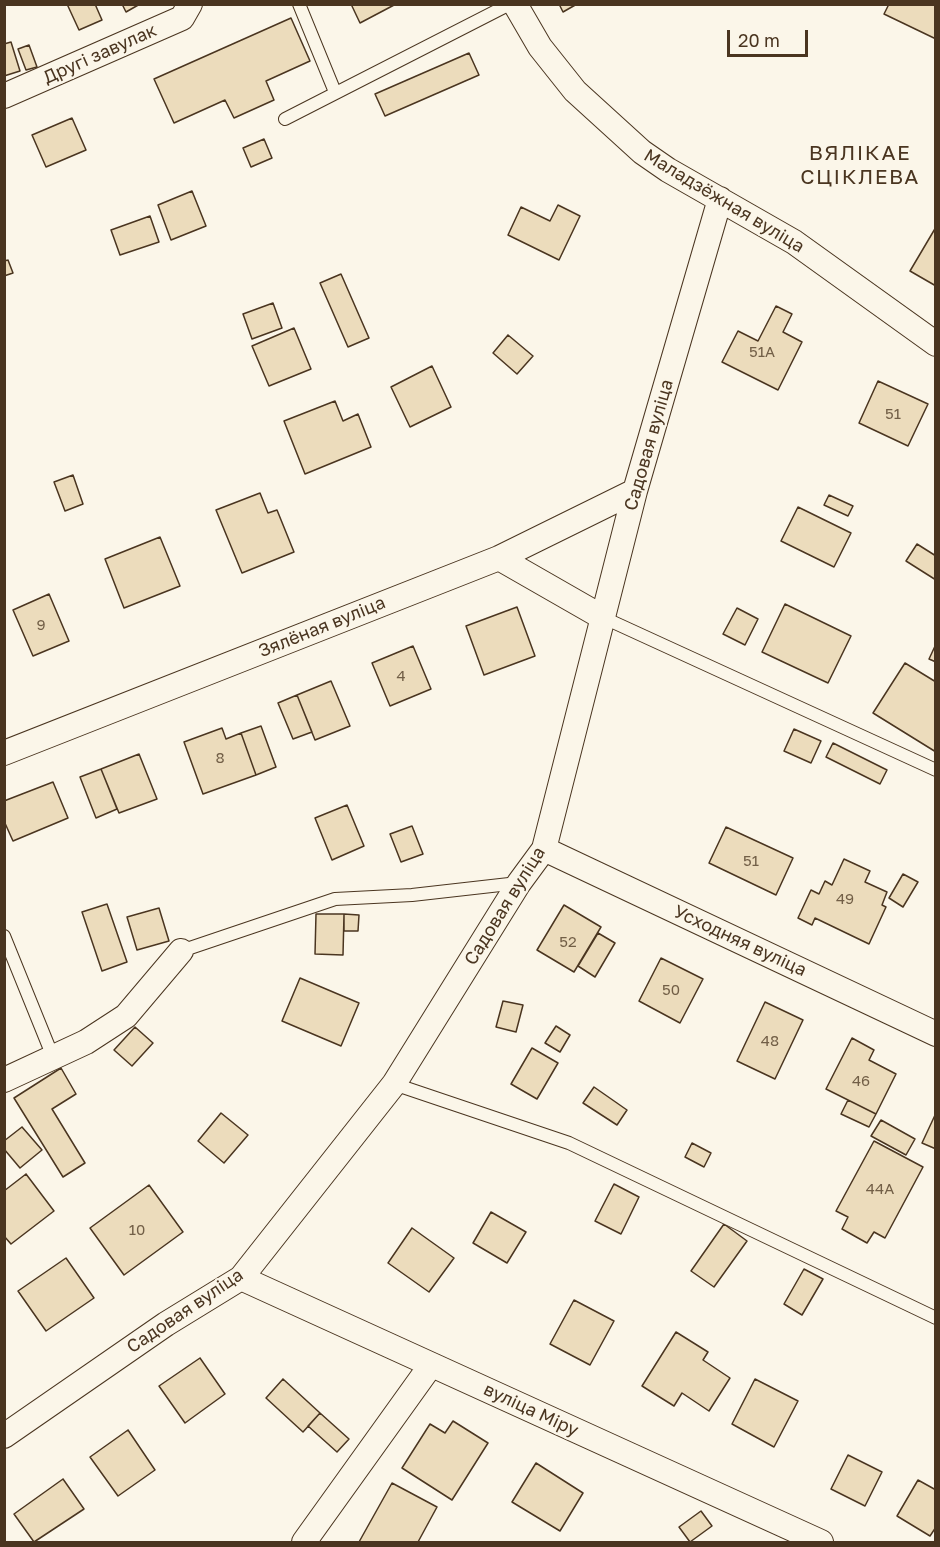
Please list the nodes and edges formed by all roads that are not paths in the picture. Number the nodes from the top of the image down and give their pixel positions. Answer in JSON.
{"nodes":[{"id":1,"x":190,"y":4,"type":"edge"},
{"id":2,"x":299,"y":4,"type":"edge"},
{"id":3,"x":510,"y":4,"type":"edge"},
{"id":4,"x":515,"y":4,"type":"edge"},
{"id":5,"x":335,"y":92,"type":"junction"},
{"id":6,"x":4,"y":96,"type":"edge"},
{"id":7,"x":285,"y":119,"type":"dead end"},
{"id":8,"x":720,"y":199,"type":"junction"},
{"id":9,"x":936,"y":344,"type":"edge"},
{"id":10,"x":635,"y":491,"type":"junction"},
{"id":11,"x":499,"y":558,"type":"junction"},
{"id":12,"x":602,"y":617,"type":"junction"},
{"id":13,"x":4,"y":753,"type":"edge"},
{"id":14,"x":936,"y":770,"type":"edge"},
{"id":15,"x":544,"y":849,"type":"junction"},
{"id":16,"x":519,"y":883,"type":"junction"},
{"id":17,"x":4,"y":936,"type":"edge"},
{"id":18,"x":181,"y":951,"type":"joint"},
{"id":19,"x":936,"y":1034,"type":"edge"},
{"id":20,"x":53,"y":1057,"type":"junction"},
{"id":21,"x":4,"y":1080,"type":"edge"},
{"id":22,"x":394,"y":1084,"type":"junction"},
{"id":23,"x":241,"y":1278,"type":"junction"},
{"id":24,"x":936,"y":1318,"type":"edge"},
{"id":25,"x":431,"y":1365,"type":"junction"},
{"id":26,"x":4,"y":1436,"type":"edge"},
{"id":27,"x":304,"y":1542,"type":"edge"},
{"id":28,"x":821,"y":1542,"type":"edge"}],
"edges":[{"from":1,"to":6,"type":"street","name":"Другі завулак"},
{"from":2,"to":5,"type":"lane"},
{"from":3,"to":5,"type":"lane"},
{"from":4,"to":8,"type":"street","name":"Маладзёжная вуліца"},
{"from":5,"to":7,"type":"lane"},
{"from":8,"to":9,"type":"street","name":"Маладзёжная вуліца"},
{"from":8,"to":10,"type":"street","name":"Садовая вуліца"},
{"from":10,"to":11,"type":"street","name":"Зялёная вуліца"},
{"from":10,"to":12,"type":"street","name":"Садовая вуліца"},
{"from":11,"to":12,"type":"street"},
{"from":11,"to":13,"type":"street","name":"Зялёная вуліца"},
{"from":12,"to":14,"type":"lane"},
{"from":12,"to":15,"type":"street","name":"Садовая вуліца"},
{"from":15,"to":16,"type":"street","name":"Садовая вуліца"},
{"from":15,"to":19,"type":"street","name":"Усходняя вуліца"},
{"from":16,"to":18,"type":"lane"},
{"from":16,"to":22,"type":"street","name":"Садовая вуліца"},
{"from":17,"to":20,"type":"lane"},
{"from":18,"to":20,"type":"street"},
{"from":20,"to":21,"type":"street"},
{"from":22,"to":23,"type":"street","name":"Садовая вуліца"},
{"from":22,"to":24,"type":"lane"},
{"from":23,"to":25,"type":"street","name":"вуліца Міру"},
{"from":23,"to":26,"type":"street","name":"Садовая вуліца"},
{"from":25,"to":27,"type":"street"},
{"from":25,"to":28,"type":"street","name":"вуліца Міру"}]}
